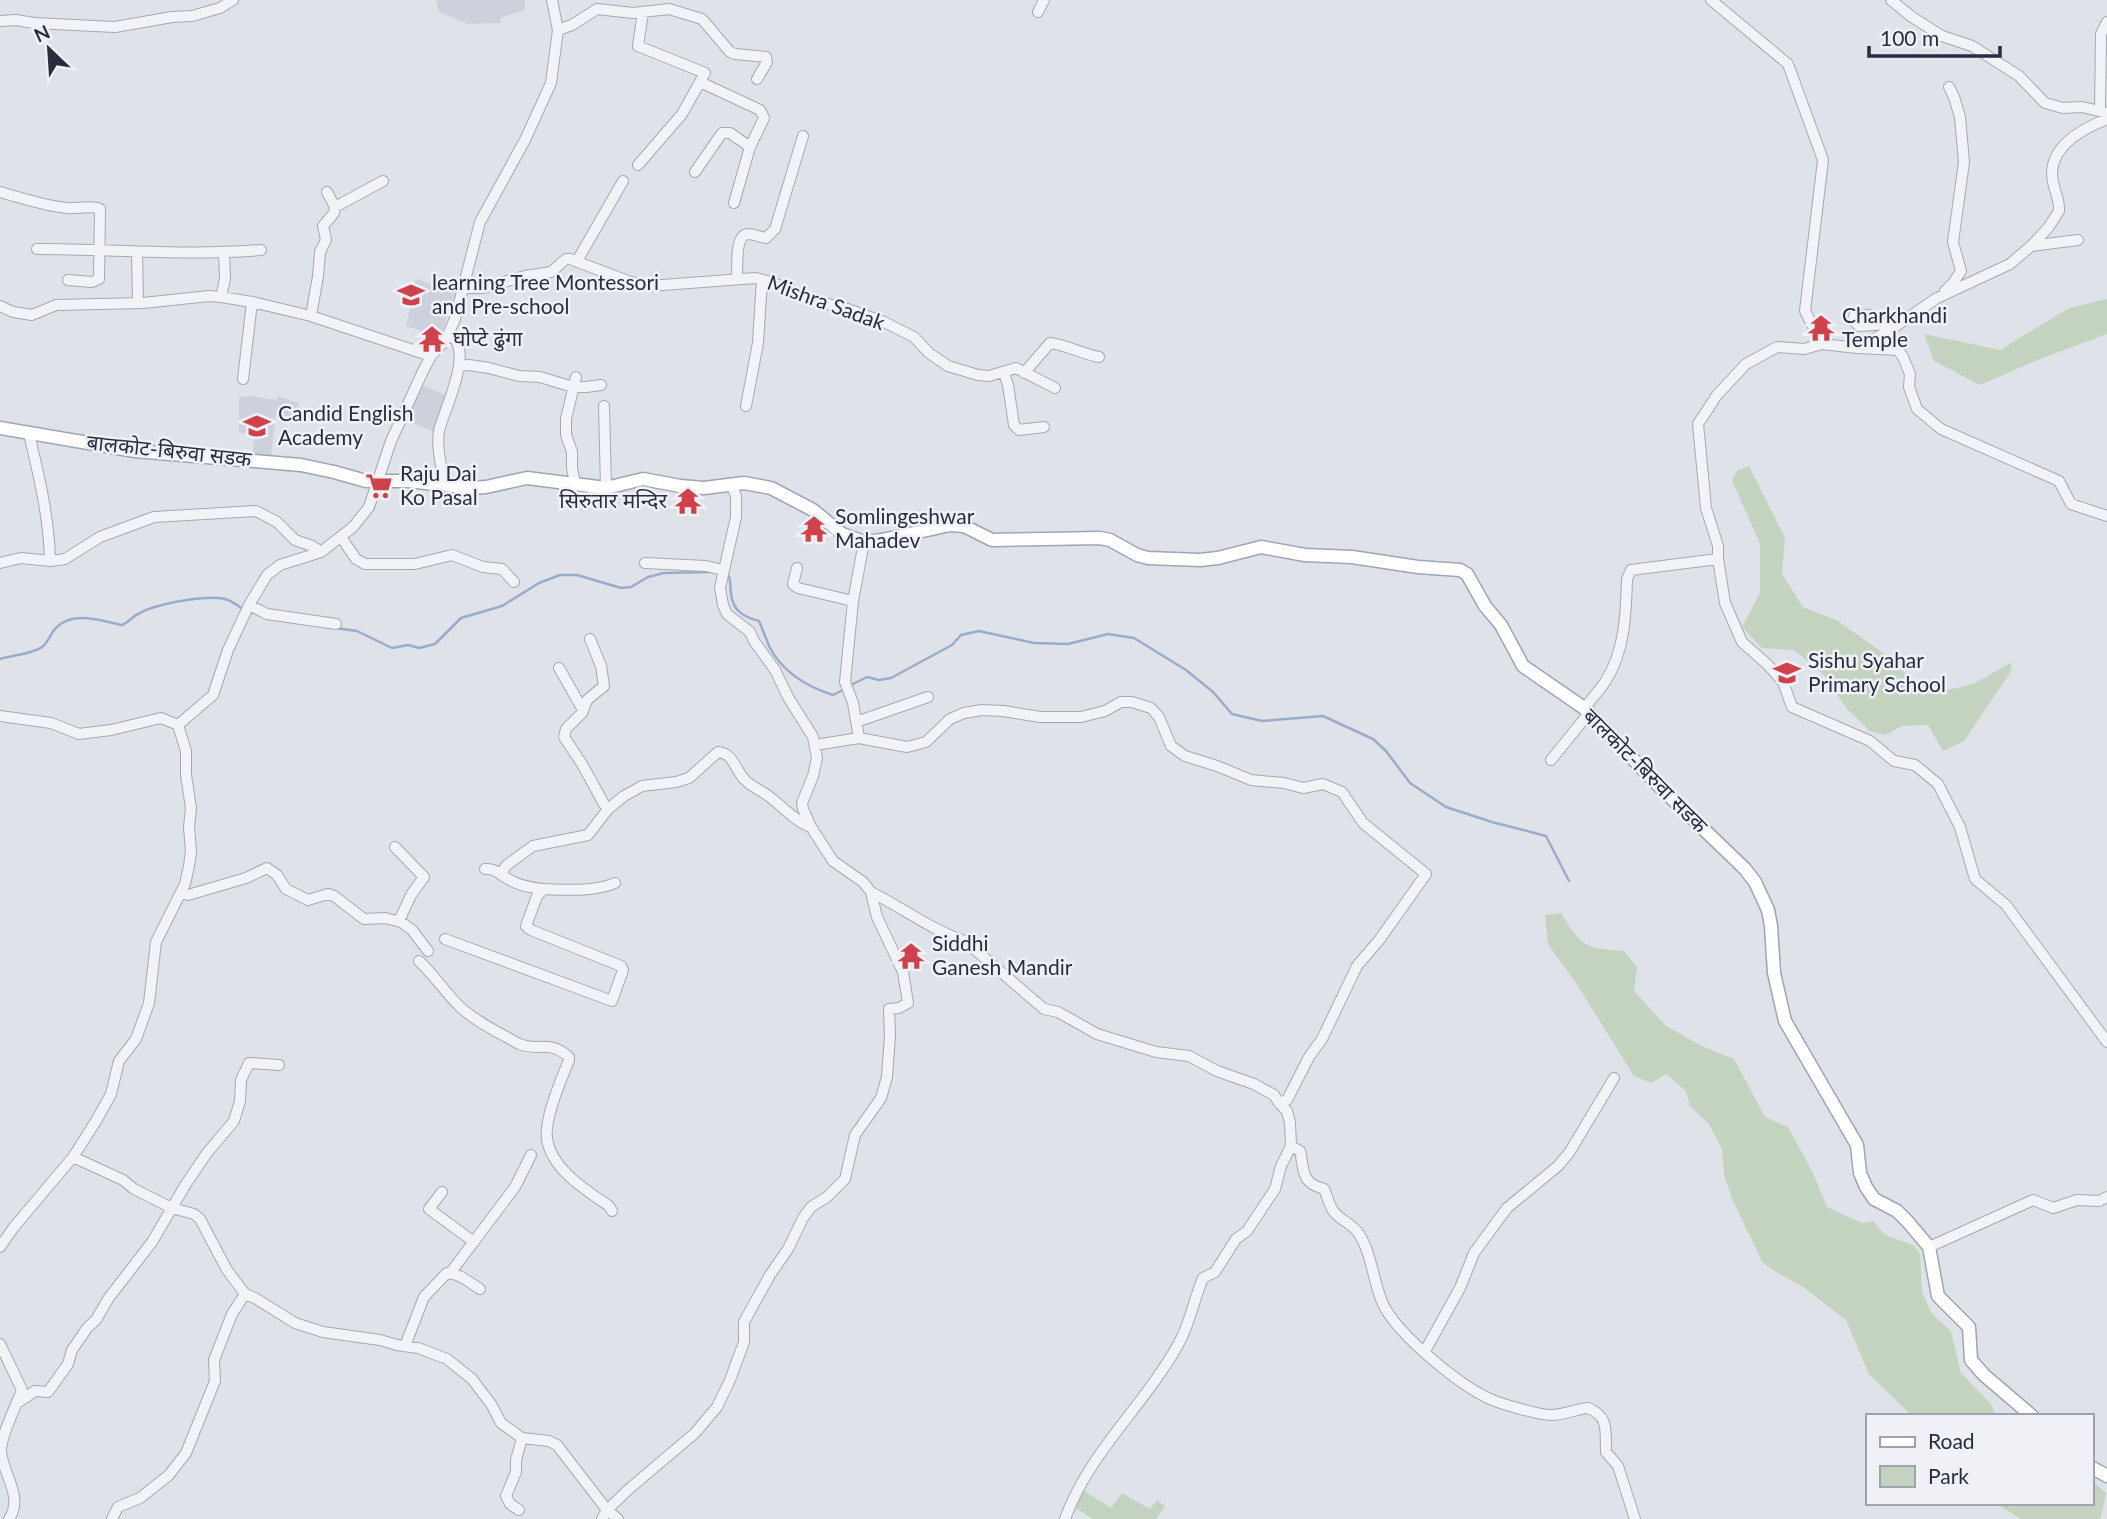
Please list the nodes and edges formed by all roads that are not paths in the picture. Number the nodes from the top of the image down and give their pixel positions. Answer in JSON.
{"nodes":[{"id":1,"x":233,"y":0,"type":"edge"},
{"id":2,"x":552,"y":0,"type":"edge"},
{"id":3,"x":1044,"y":0,"type":"edge"},
{"id":4,"x":1711,"y":0,"type":"edge"},
{"id":5,"x":1891,"y":0,"type":"edge"},
{"id":6,"x":643,"y":12,"type":"junction"},
{"id":7,"x":1038,"y":12,"type":"dead end"},
{"id":8,"x":0,"y":20,"type":"edge"},
{"id":9,"x":2107,"y":22,"type":"edge"},
{"id":10,"x":558,"y":30,"type":"junction"},
{"id":11,"x":757,"y":79,"type":"dead end"},
{"id":12,"x":700,"y":82,"type":"junction"},
{"id":13,"x":1949,"y":87,"type":"dead end"},
{"id":14,"x":2105,"y":114,"type":"edge"},
{"id":15,"x":803,"y":136,"type":"dead end"},
{"id":16,"x":750,"y":148,"type":"junction"},
{"id":17,"x":638,"y":164,"type":"dead end"},
{"id":18,"x":695,"y":172,"type":"dead end"},
{"id":19,"x":383,"y":181,"type":"dead end"},
{"id":20,"x":623,"y":181,"type":"dead end"},
{"id":21,"x":0,"y":192,"type":"edge"},
{"id":22,"x":327,"y":192,"type":"dead end"},
{"id":23,"x":734,"y":203,"type":"dead end"},
{"id":24,"x":335,"y":207,"type":"junction"},
{"id":25,"x":2078,"y":240,"type":"dead end"},
{"id":26,"x":2031,"y":246,"type":"junction"},
{"id":27,"x":98,"y":248,"type":"junction"},
{"id":28,"x":37,"y":249,"type":"dead end"},
{"id":29,"x":261,"y":250,"type":"dead end"},
{"id":30,"x":137,"y":253,"type":"junction"},
{"id":31,"x":224,"y":253,"type":"junction"},
{"id":32,"x":577,"y":261,"type":"junction"},
{"id":33,"x":737,"y":278,"type":"junction"},
{"id":34,"x":68,"y":280,"type":"dead end"},
{"id":35,"x":762,"y":280,"type":"junction"},
{"id":36,"x":463,"y":288,"type":"junction"},
{"id":37,"x":221,"y":297,"type":"junction"},
{"id":38,"x":1937,"y":298,"type":"junction"},
{"id":39,"x":252,"y":302,"type":"junction"},
{"id":40,"x":138,"y":303,"type":"junction"},
{"id":41,"x":0,"y":306,"type":"edge"},
{"id":42,"x":1870,"y":315,"type":"dead end"},
{"id":43,"x":311,"y":316,"type":"junction"},
{"id":44,"x":1901,"y":323,"type":"junction"},
{"id":45,"x":449,"y":334,"type":"junction"},
{"id":46,"x":1822,"y":344,"type":"junction"},
{"id":47,"x":1857,"y":348,"type":"junction"},
{"id":48,"x":431,"y":356,"type":"junction"},
{"id":49,"x":1099,"y":357,"type":"dead end"},
{"id":50,"x":459,"y":366,"type":"junction"},
{"id":51,"x":1004,"y":373,"type":"junction"},
{"id":52,"x":1024,"y":373,"type":"junction"},
{"id":53,"x":243,"y":379,"type":"dead end"},
{"id":54,"x":574,"y":382,"type":"junction"},
{"id":55,"x":601,"y":385,"type":"dead end"},
{"id":56,"x":1055,"y":388,"type":"dead end"},
{"id":57,"x":604,"y":406,"type":"dead end"},
{"id":58,"x":746,"y":406,"type":"dead end"},
{"id":59,"x":1044,"y":427,"type":"dead end"},
{"id":60,"x":0,"y":428,"type":"edge"},
{"id":61,"x":29,"y":434,"type":"junction"},
{"id":62,"x":379,"y":481,"type":"junction"},
{"id":63,"x":575,"y":483,"type":"junction"},
{"id":64,"x":731,"y":484,"type":"junction"},
{"id":65,"x":445,"y":485,"type":"junction"},
{"id":66,"x":606,"y":488,"type":"junction"},
{"id":67,"x":2107,"y":516,"type":"edge"},
{"id":68,"x":341,"y":537,"type":"junction"},
{"id":69,"x":864,"y":542,"type":"junction"},
{"id":70,"x":321,"y":552,"type":"junction"},
{"id":71,"x":1718,"y":559,"type":"junction"},
{"id":72,"x":51,"y":561,"type":"junction"},
{"id":73,"x":0,"y":563,"type":"edge"},
{"id":74,"x":645,"y":563,"type":"dead end"},
{"id":75,"x":797,"y":568,"type":"dead end"},
{"id":76,"x":722,"y":571,"type":"junction"},
{"id":77,"x":514,"y":582,"type":"dead end"},
{"id":78,"x":853,"y":601,"type":"junction"},
{"id":79,"x":249,"y":605,"type":"junction"},
{"id":80,"x":336,"y":624,"type":"dead end"},
{"id":81,"x":590,"y":639,"type":"dead end"},
{"id":82,"x":559,"y":668,"type":"dead end"},
{"id":83,"x":928,"y":697,"type":"dead end"},
{"id":84,"x":583,"y":709,"type":"junction"},
{"id":85,"x":1587,"y":711,"type":"junction"},
{"id":86,"x":0,"y":716,"type":"edge"},
{"id":87,"x":856,"y":722,"type":"junction"},
{"id":88,"x":178,"y":725,"type":"junction"},
{"id":89,"x":859,"y":738,"type":"junction"},
{"id":90,"x":815,"y":745,"type":"junction"},
{"id":91,"x":1551,"y":760,"type":"dead end"},
{"id":92,"x":608,"y":809,"type":"junction"},
{"id":93,"x":811,"y":827,"type":"junction"},
{"id":94,"x":395,"y":847,"type":"dead end"},
{"id":95,"x":485,"y":869,"type":"dead end"},
{"id":96,"x":500,"y":874,"type":"junction"},
{"id":97,"x":615,"y":883,"type":"dead end"},
{"id":98,"x":544,"y":889,"type":"junction"},
{"id":99,"x":180,"y":892,"type":"junction"},
{"id":100,"x":871,"y":892,"type":"junction"},
{"id":101,"x":399,"y":921,"type":"junction"},
{"id":102,"x":445,"y":939,"type":"dead end"},
{"id":103,"x":428,"y":951,"type":"dead end"},
{"id":104,"x":418,"y":961,"type":"dead end"},
{"id":105,"x":2107,"y":1042,"type":"edge"},
{"id":106,"x":279,"y":1065,"type":"dead end"},
{"id":107,"x":1614,"y":1078,"type":"dead end"},
{"id":108,"x":1279,"y":1103,"type":"junction"},
{"id":109,"x":1291,"y":1146,"type":"junction"},
{"id":110,"x":531,"y":1155,"type":"dead end"},
{"id":111,"x":73,"y":1157,"type":"junction"},
{"id":112,"x":442,"y":1192,"type":"dead end"},
{"id":113,"x":2107,"y":1196,"type":"edge"},
{"id":114,"x":172,"y":1208,"type":"junction"},
{"id":115,"x":612,"y":1211,"type":"dead end"},
{"id":116,"x":2,"y":1238,"type":"edge"},
{"id":117,"x":474,"y":1242,"type":"junction"},
{"id":118,"x":1929,"y":1247,"type":"junction"},
{"id":119,"x":451,"y":1272,"type":"junction"},
{"id":120,"x":480,"y":1289,"type":"dead end"},
{"id":121,"x":245,"y":1294,"type":"junction"},
{"id":122,"x":0,"y":1343,"type":"edge"},
{"id":123,"x":405,"y":1346,"type":"junction"},
{"id":124,"x":1426,"y":1351,"type":"junction"},
{"id":125,"x":17,"y":1403,"type":"junction"},
{"id":126,"x":2030,"y":1414,"type":"edge"},
{"id":127,"x":522,"y":1438,"type":"junction"},
{"id":128,"x":118,"y":1507,"type":"junction"},
{"id":129,"x":519,"y":1510,"type":"dead end"},
{"id":130,"x":605,"y":1515,"type":"edge"},
{"id":131,"x":9,"y":1519,"type":"edge"},
{"id":132,"x":112,"y":1519,"type":"edge"},
{"id":133,"x":124,"y":1519,"type":"edge"},
{"id":134,"x":618,"y":1519,"type":"edge"},
{"id":135,"x":1065,"y":1519,"type":"edge"},
{"id":136,"x":1635,"y":1519,"type":"edge"}],
"edges":[{"from":1,"to":8,"type":"street"},
{"from":2,"to":10,"type":"street"},
{"from":3,"to":7,"type":"street"},
{"from":4,"to":46,"type":"street"},
{"from":5,"to":14,"type":"street"},
{"from":6,"to":10,"type":"street"},
{"from":6,"to":11,"type":"street"},
{"from":6,"to":12,"type":"street"},
{"from":9,"to":14,"type":"street"},
{"from":10,"to":36,"type":"street"},
{"from":12,"to":16,"type":"street"},
{"from":12,"to":17,"type":"street"},
{"from":13,"to":38,"type":"street"},
{"from":14,"to":26,"type":"street"},
{"from":15,"to":33,"type":"street"},
{"from":16,"to":18,"type":"street"},
{"from":16,"to":23,"type":"street"},
{"from":19,"to":24,"type":"street"},
{"from":20,"to":32,"type":"street"},
{"from":21,"to":27,"type":"street"},
{"from":22,"to":24,"type":"street"},
{"from":24,"to":43,"type":"street"},
{"from":25,"to":26,"type":"street"},
{"from":26,"to":38,"type":"street"},
{"from":27,"to":28,"type":"street"},
{"from":27,"to":30,"type":"street"},
{"from":27,"to":34,"type":"street"},
{"from":29,"to":31,"type":"street"},
{"from":30,"to":31,"type":"street"},
{"from":30,"to":40,"type":"street"},
{"from":31,"to":37,"type":"street"},
{"from":32,"to":33,"type":"street","name":"Mishra Sadak"},
{"from":32,"to":36,"type":"street"},
{"from":33,"to":35,"type":"street","name":"Mishra Sadak"},
{"from":35,"to":51,"type":"street","name":"Mishra Sadak"},
{"from":35,"to":58,"type":"street"},
{"from":36,"to":45,"type":"street"},
{"from":37,"to":39,"type":"street"},
{"from":37,"to":40,"type":"street"},
{"from":38,"to":44,"type":"street"},
{"from":39,"to":43,"type":"street"},
{"from":39,"to":53,"type":"street"},
{"from":40,"to":41,"type":"street"},
{"from":42,"to":44,"type":"street"},
{"from":43,"to":48,"type":"street"},
{"from":44,"to":47,"type":"street"},
{"from":45,"to":48,"type":"street"},
{"from":45,"to":50,"type":"street"},
{"from":46,"to":47,"type":"street"},
{"from":46,"to":71,"type":"street"},
{"from":47,"to":67,"type":"street"},
{"from":48,"to":62,"type":"street"},
{"from":49,"to":52,"type":"street"},
{"from":50,"to":54,"type":"street"},
{"from":50,"to":65,"type":"street"},
{"from":51,"to":52,"type":"street","name":"Mishra Sadak"},
{"from":51,"to":59,"type":"street"},
{"from":52,"to":56,"type":"street","name":"Mishra Sadak"},
{"from":54,"to":55,"type":"street"},
{"from":54,"to":63,"type":"street"},
{"from":57,"to":66,"type":"street"},
{"from":60,"to":61,"type":"main road","name":"बालकोट-बिरुवा सडक"},
{"from":61,"to":62,"type":"main road","name":"बालकोट-बिरुवा सडक"},
{"from":61,"to":72,"type":"street"},
{"from":62,"to":65,"type":"main road","name":"बालकोट-बिरुवा सडक"},
{"from":62,"to":68,"type":"street"},
{"from":63,"to":65,"type":"main road","name":"बालकोट-बिरुवा सडक"},
{"from":63,"to":66,"type":"main road","name":"बालकोट-बिरुवा सडक"},
{"from":64,"to":66,"type":"main road"},
{"from":64,"to":69,"type":"main road"},
{"from":64,"to":76,"type":"street"},
{"from":68,"to":70,"type":"street"},
{"from":68,"to":77,"type":"street"},
{"from":69,"to":78,"type":"street"},
{"from":69,"to":85,"type":"main road","name":"बालकोट-बिरुवा सडक"},
{"from":70,"to":72,"type":"street"},
{"from":70,"to":79,"type":"street"},
{"from":71,"to":85,"type":"street"},
{"from":71,"to":105,"type":"street"},
{"from":72,"to":73,"type":"street"},
{"from":74,"to":76,"type":"street"},
{"from":75,"to":78,"type":"street"},
{"from":76,"to":90,"type":"street"},
{"from":78,"to":87,"type":"street"},
{"from":79,"to":80,"type":"street"},
{"from":79,"to":88,"type":"street"},
{"from":81,"to":84,"type":"street"},
{"from":82,"to":84,"type":"street"},
{"from":83,"to":87,"type":"street"},
{"from":84,"to":92,"type":"street"},
{"from":85,"to":91,"type":"street"},
{"from":85,"to":118,"type":"main road","name":"बालकोट-बिरुवा सडक"},
{"from":86,"to":88,"type":"street"},
{"from":87,"to":89,"type":"street"},
{"from":88,"to":99,"type":"street"},
{"from":89,"to":90,"type":"street"},
{"from":89,"to":108,"type":"street"},
{"from":90,"to":93,"type":"street"},
{"from":92,"to":93,"type":"street"},
{"from":92,"to":96,"type":"street"},
{"from":93,"to":100,"type":"street"},
{"from":94,"to":101,"type":"street"},
{"from":95,"to":96,"type":"street"},
{"from":96,"to":98,"type":"street"},
{"from":97,"to":98,"type":"street"},
{"from":98,"to":102,"type":"street"},
{"from":99,"to":101,"type":"street"},
{"from":99,"to":111,"type":"street"},
{"from":100,"to":108,"type":"street"},
{"from":100,"to":130,"type":"street"},
{"from":101,"to":103,"type":"street"},
{"from":104,"to":115,"type":"street"},
{"from":106,"to":114,"type":"street"},
{"from":107,"to":124,"type":"street"},
{"from":108,"to":109,"type":"street"},
{"from":109,"to":124,"type":"street"},
{"from":109,"to":135,"type":"street"},
{"from":110,"to":117,"type":"street"},
{"from":111,"to":114,"type":"street"},
{"from":111,"to":116,"type":"street"},
{"from":112,"to":117,"type":"street"},
{"from":113,"to":118,"type":"street"},
{"from":114,"to":121,"type":"street"},
{"from":114,"to":125,"type":"street"},
{"from":117,"to":119,"type":"street"},
{"from":118,"to":126,"type":"main road"},
{"from":119,"to":120,"type":"street"},
{"from":119,"to":123,"type":"street"},
{"from":121,"to":123,"type":"street"},
{"from":121,"to":128,"type":"street"},
{"from":122,"to":125,"type":"street"},
{"from":123,"to":127,"type":"street"},
{"from":124,"to":136,"type":"street"},
{"from":125,"to":131,"type":"street"},
{"from":127,"to":129,"type":"street"},
{"from":127,"to":130,"type":"street"},
{"from":128,"to":132,"type":"street"},
{"from":128,"to":133,"type":"street"},
{"from":130,"to":134,"type":"street"}]}
